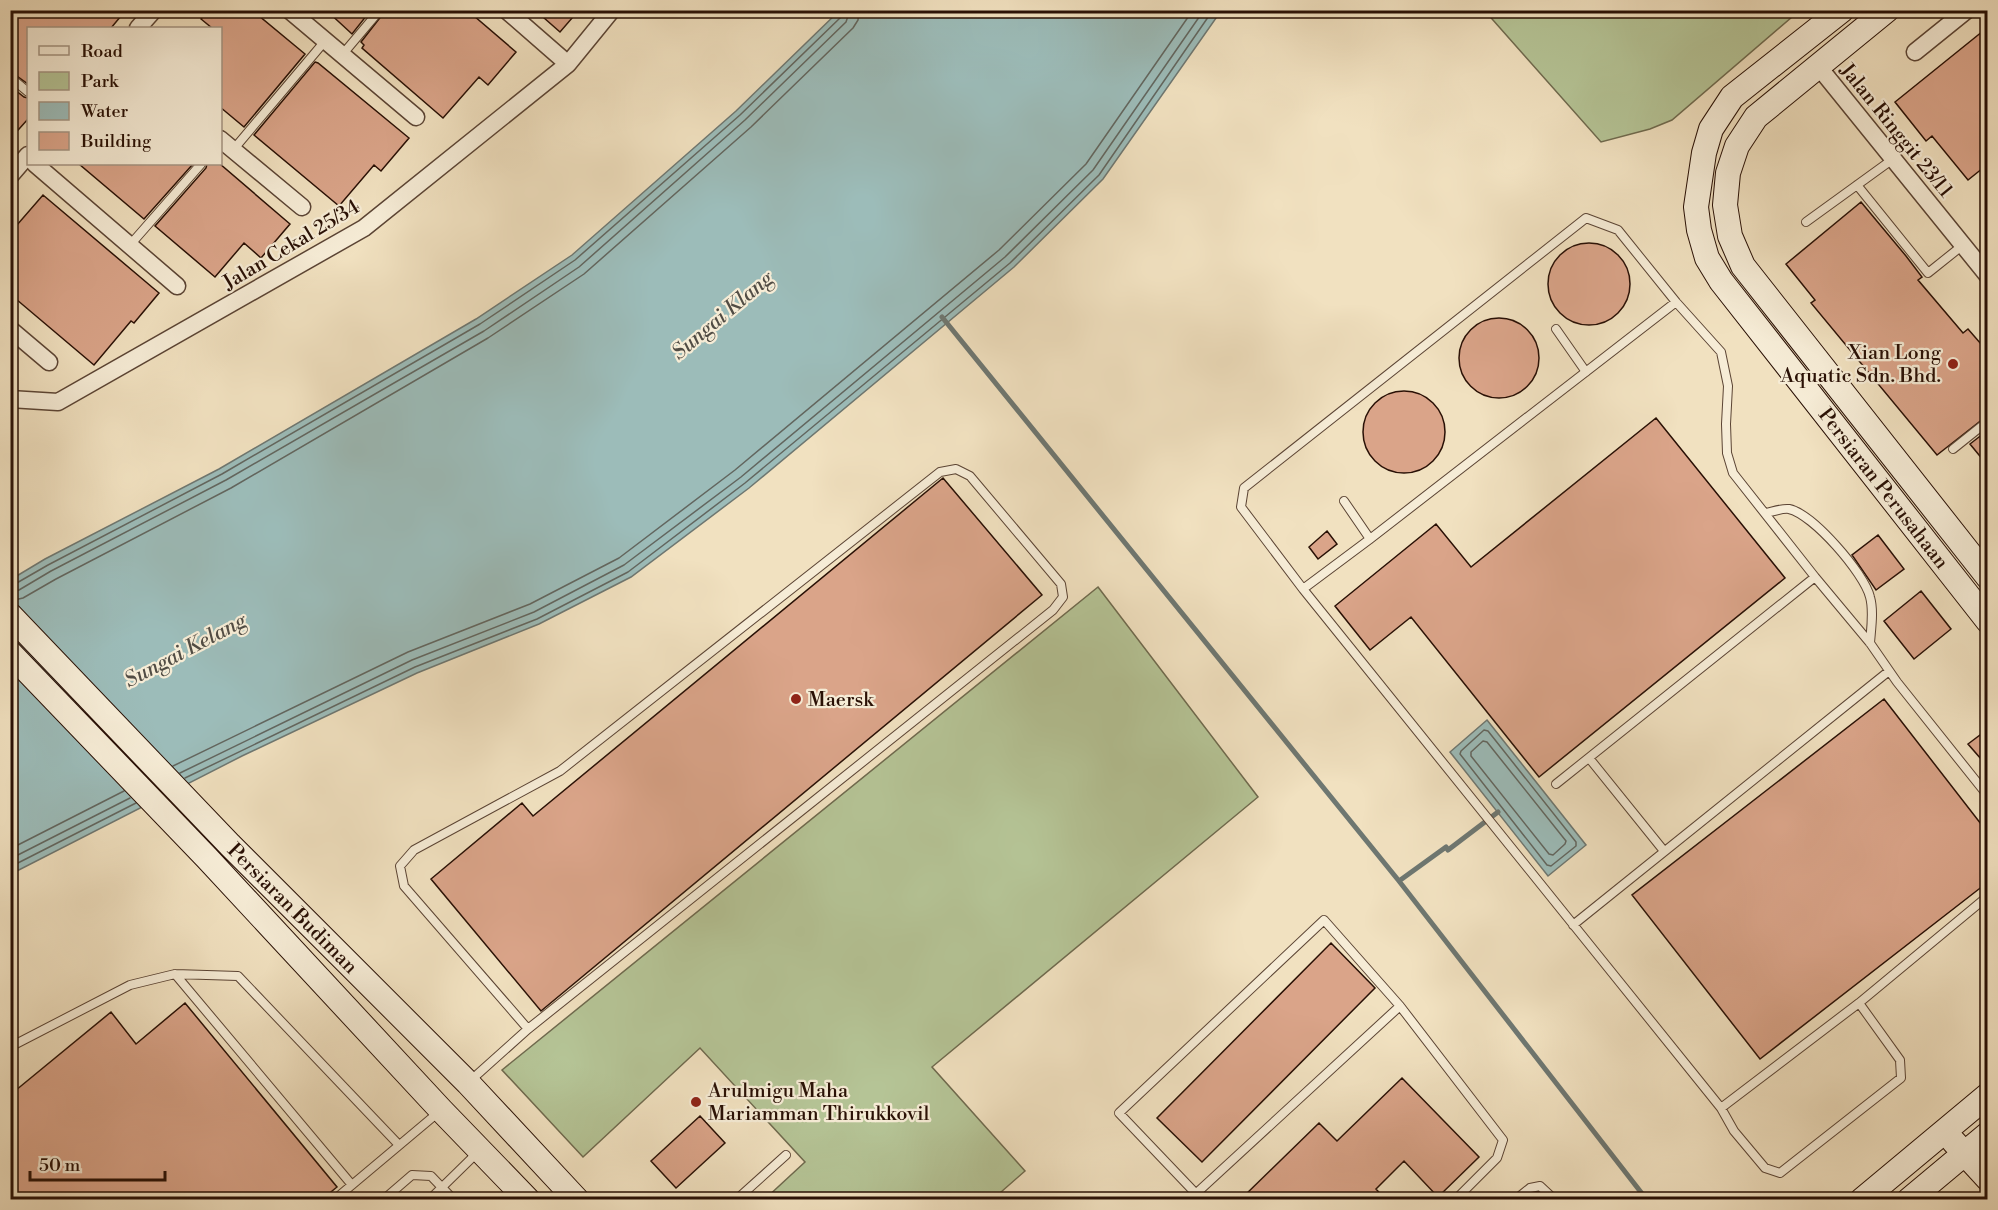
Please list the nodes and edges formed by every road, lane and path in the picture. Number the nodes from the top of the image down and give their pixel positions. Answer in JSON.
{"nodes":[{"id":1,"x":154,"y":10,"type":"edge"},
{"id":2,"x":290,"y":10,"type":"edge"},
{"id":3,"x":380,"y":10,"type":"edge"},
{"id":4,"x":506,"y":10,"type":"edge"},
{"id":5,"x":612,"y":10,"type":"edge"},
{"id":6,"x":1842,"y":10,"type":"edge"},
{"id":7,"x":1887,"y":10,"type":"edge"},
{"id":8,"x":1967,"y":10,"type":"edge"},
{"id":9,"x":139,"y":27,"type":"edge"},
{"id":10,"x":325,"y":41,"type":"junction"},
{"id":11,"x":1915,"y":52,"type":"dead end"},
{"id":12,"x":342,"y":55,"type":"junction"},
{"id":13,"x":568,"y":63,"type":"junction"},
{"id":14,"x":1818,"y":66,"type":"junction"},
{"id":15,"x":10,"y":76,"type":"edge"},
{"id":16,"x":27,"y":91,"type":"edge"},
{"id":17,"x":416,"y":117,"type":"dead end"},
{"id":18,"x":224,"y":142,"type":"edge"},
{"id":19,"x":1893,"y":159,"type":"junction"},
{"id":20,"x":27,"y":161,"type":"edge"},
{"id":21,"x":38,"y":165,"type":"edge"},
{"id":22,"x":200,"y":165,"type":"edge"},
{"id":23,"x":10,"y":176,"type":"edge"},
{"id":24,"x":1857,"y":185,"type":"junction"},
{"id":25,"x":302,"y":207,"type":"dead end"},
{"id":26,"x":1806,"y":222,"type":"dead end"},
{"id":27,"x":130,"y":245,"type":"junction"},
{"id":28,"x":1962,"y":245,"type":"junction"},
{"id":29,"x":1988,"y":276,"type":"edge"},
{"id":30,"x":177,"y":286,"type":"dead end"},
{"id":31,"x":1676,"y":302,"type":"junction"},
{"id":32,"x":10,"y":329,"type":"edge"},
{"id":33,"x":1556,"y":329,"type":"dead end"},
{"id":34,"x":49,"y":362,"type":"dead end"},
{"id":35,"x":1586,"y":372,"type":"junction"},
{"id":36,"x":10,"y":399,"type":"edge"},
{"id":37,"x":1988,"y":421,"type":"edge"},
{"id":38,"x":1953,"y":449,"type":"dead end"},
{"id":39,"x":1344,"y":501,"type":"dead end"},
{"id":40,"x":1766,"y":513,"type":"junction"},
{"id":41,"x":1370,"y":539,"type":"junction"},
{"id":42,"x":1815,"y":577,"type":"junction"},
{"id":43,"x":1988,"y":577,"type":"edge"},
{"id":44,"x":1303,"y":589,"type":"junction"},
{"id":45,"x":10,"y":615,"type":"edge"},
{"id":46,"x":1988,"y":621,"type":"edge"},
{"id":47,"x":1870,"y":643,"type":"junction"},
{"id":48,"x":10,"y":653,"type":"edge"},
{"id":49,"x":1889,"y":671,"type":"junction"},
{"id":50,"x":1589,"y":758,"type":"junction"},
{"id":51,"x":1556,"y":784,"type":"dead end"},
{"id":52,"x":1988,"y":796,"type":"edge"},
{"id":53,"x":1664,"y":851,"type":"junction"},
{"id":54,"x":1988,"y":896,"type":"edge"},
{"id":55,"x":1573,"y":925,"type":"junction"},
{"id":56,"x":175,"y":974,"type":"junction"},
{"id":57,"x":1859,"y":1004,"type":"junction"},
{"id":58,"x":1400,"y":1006,"type":"junction"},
{"id":59,"x":528,"y":1029,"type":"junction"},
{"id":60,"x":10,"y":1047,"type":"edge"},
{"id":61,"x":468,"y":1083,"type":"junction"},
{"id":62,"x":1988,"y":1095,"type":"edge"},
{"id":63,"x":1721,"y":1108,"type":"junction"},
{"id":64,"x":441,"y":1110,"type":"junction"},
{"id":65,"x":1944,"y":1131,"type":"junction"},
{"id":66,"x":1988,"y":1134,"type":"edge"},
{"id":67,"x":399,"y":1145,"type":"junction"},
{"id":68,"x":480,"y":1150,"type":"junction"},
{"id":69,"x":1964,"y":1154,"type":"junction"},
{"id":70,"x":786,"y":1155,"type":"dead end"},
{"id":71,"x":1988,"y":1179,"type":"edge"},
{"id":72,"x":351,"y":1185,"type":"junction"},
{"id":73,"x":442,"y":1186,"type":"junction"},
{"id":74,"x":1195,"y":1197,"type":"edge"},
{"id":75,"x":526,"y":1199,"type":"edge"},
{"id":76,"x":1519,"y":1199,"type":"edge"},
{"id":77,"x":334,"y":1200,"type":"edge"},
{"id":78,"x":383,"y":1200,"type":"edge"},
{"id":79,"x":429,"y":1200,"type":"edge"},
{"id":80,"x":454,"y":1200,"type":"edge"},
{"id":81,"x":577,"y":1200,"type":"edge"},
{"id":82,"x":736,"y":1200,"type":"edge"},
{"id":83,"x":1455,"y":1200,"type":"edge"},
{"id":84,"x":1555,"y":1200,"type":"edge"},
{"id":85,"x":1862,"y":1200,"type":"edge"},
{"id":86,"x":1909,"y":1200,"type":"edge"}],
"edges":[{"from":1,"to":9,"type":"street"},
{"from":2,"to":10,"type":"street"},
{"from":3,"to":12,"type":"lane"},
{"from":4,"to":13,"type":"street"},
{"from":5,"to":13,"type":"street","name":"Jalan Cekal 25/34"},
{"from":6,"to":46,"type":"main road","name":"Persiaran Perusahaan"},
{"from":7,"to":14,"type":"main road","name":"Persiaran Perusahaan"},
{"from":8,"to":11,"type":"street"},
{"from":10,"to":12,"type":"street"},
{"from":10,"to":18,"type":"lane"},
{"from":12,"to":17,"type":"street"},
{"from":13,"to":36,"type":"street","name":"Jalan Cekal 25/34"},
{"from":14,"to":19,"type":"street","name":"Jalan Ringgit 23/11"},
{"from":14,"to":43,"type":"main road","name":"Persiaran Perusahaan"},
{"from":15,"to":16,"type":"lane"},
{"from":18,"to":25,"type":"street"},
{"from":19,"to":24,"type":"lane"},
{"from":19,"to":28,"type":"street","name":"Jalan Ringgit 23/11"},
{"from":20,"to":23,"type":"street"},
{"from":21,"to":27,"type":"street"},
{"from":22,"to":27,"type":"lane"},
{"from":24,"to":26,"type":"lane"},
{"from":24,"to":28,"type":"lane"},
{"from":27,"to":30,"type":"street"},
{"from":28,"to":29,"type":"street","name":"Jalan Ringgit 23/11"},
{"from":31,"to":35,"type":"lane"},
{"from":31,"to":40,"type":"lane"},
{"from":31,"to":44,"type":"lane"},
{"from":32,"to":34,"type":"street"},
{"from":33,"to":35,"type":"lane"},
{"from":35,"to":41,"type":"lane"},
{"from":37,"to":38,"type":"lane"},
{"from":39,"to":41,"type":"lane"},
{"from":40,"to":42,"type":"lane"},
{"from":40,"to":47,"type":"lane"},
{"from":41,"to":44,"type":"lane"},
{"from":42,"to":47,"type":"lane"},
{"from":42,"to":50,"type":"lane"},
{"from":44,"to":55,"type":"lane"},
{"from":45,"to":61,"type":"main road","name":"Persiaran Budiman"},
{"from":47,"to":49,"type":"lane"},
{"from":48,"to":64,"type":"main road","name":"Persiaran Budiman"},
{"from":49,"to":52,"type":"lane"},
{"from":49,"to":53,"type":"lane"},
{"from":50,"to":51,"type":"lane"},
{"from":50,"to":53,"type":"lane"},
{"from":53,"to":55,"type":"lane"},
{"from":54,"to":57,"type":"lane"},
{"from":55,"to":63,"type":"lane"},
{"from":56,"to":60,"type":"lane"},
{"from":56,"to":67,"type":"lane"},
{"from":56,"to":72,"type":"lane"},
{"from":57,"to":63,"type":"lane"},
{"from":57,"to":63,"type":"lane"},
{"from":58,"to":74,"type":"lane"},
{"from":58,"to":74,"type":"lane"},
{"from":58,"to":83,"type":"lane"},
{"from":59,"to":59,"type":"lane"},
{"from":59,"to":61,"type":"lane"},
{"from":61,"to":81,"type":"main road","name":"Persiaran Budiman"},
{"from":62,"to":65,"type":"main road"},
{"from":64,"to":67,"type":"lane"},
{"from":64,"to":68,"type":"main road","name":"Persiaran Budiman"},
{"from":65,"to":69,"type":"main road"},
{"from":65,"to":85,"type":"main road"},
{"from":66,"to":69,"type":"main road"},
{"from":67,"to":72,"type":"lane"},
{"from":68,"to":73,"type":"lane"},
{"from":68,"to":75,"type":"main road","name":"Persiaran Budiman"},
{"from":69,"to":71,"type":"main road"},
{"from":69,"to":86,"type":"main road"},
{"from":70,"to":82,"type":"lane"},
{"from":72,"to":77,"type":"lane"},
{"from":73,"to":78,"type":"lane"},
{"from":73,"to":79,"type":"lane"},
{"from":73,"to":80,"type":"lane"},
{"from":76,"to":84,"type":"lane"}]}
